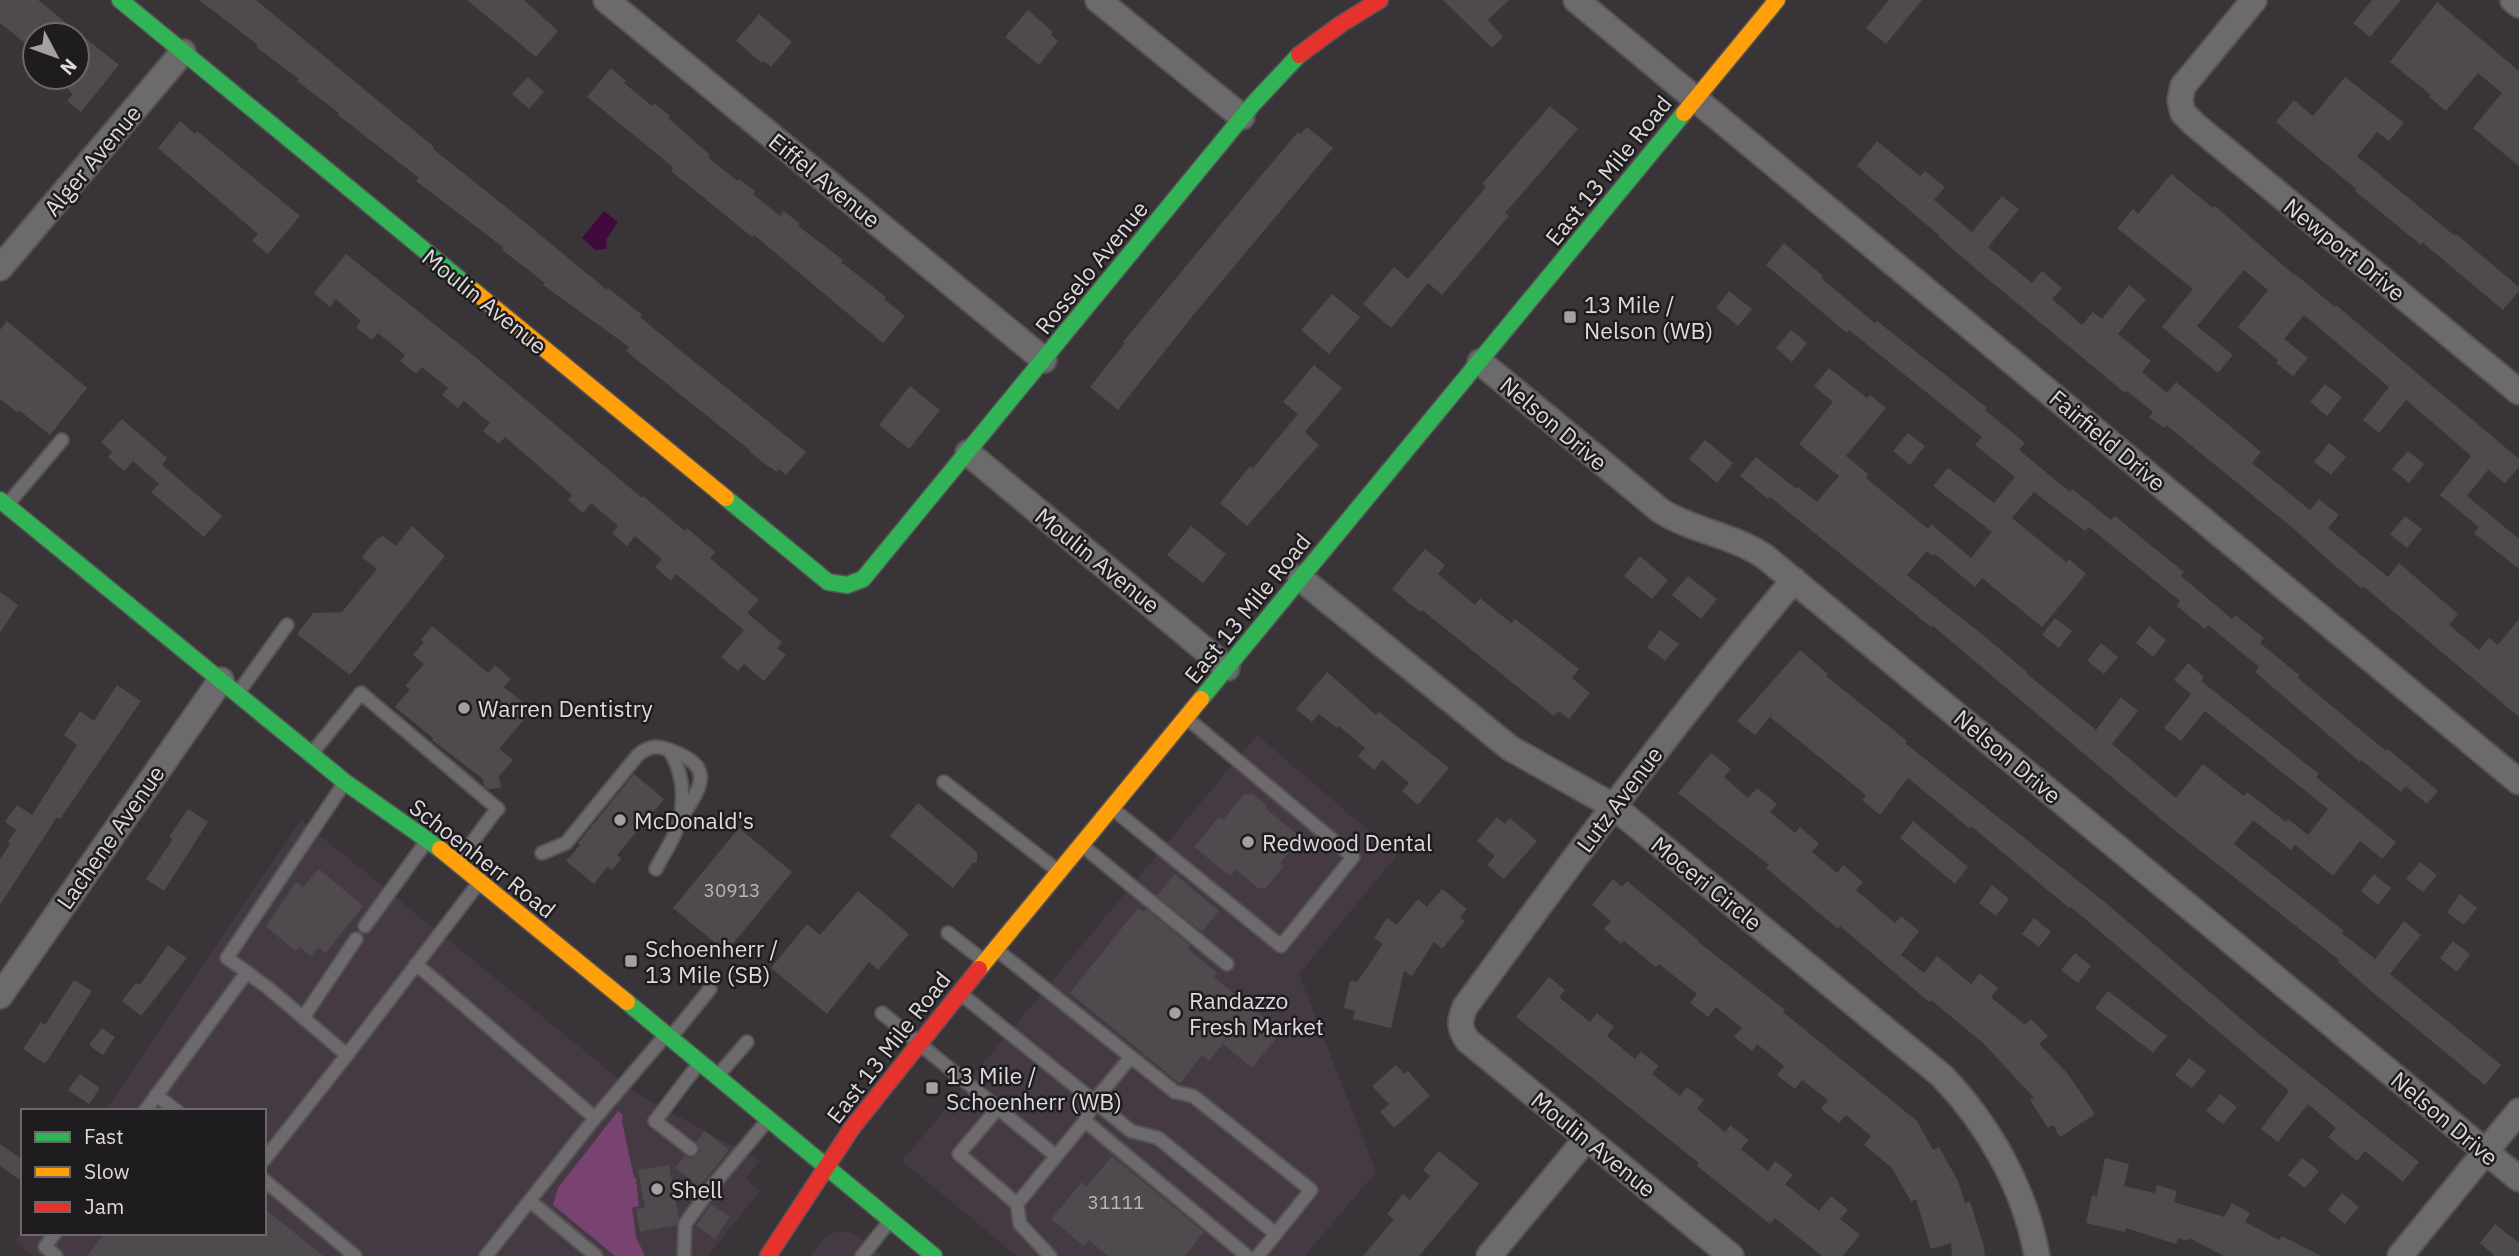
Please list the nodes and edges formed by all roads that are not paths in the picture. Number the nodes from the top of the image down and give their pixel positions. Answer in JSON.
{"nodes":[{"id":1,"x":120,"y":0,"type":"edge"},
{"id":2,"x":606,"y":0,"type":"edge"},
{"id":3,"x":1098,"y":0,"type":"edge"},
{"id":4,"x":1380,"y":0,"type":"edge"},
{"id":5,"x":1576,"y":0,"type":"edge"},
{"id":6,"x":1777,"y":0,"type":"edge"},
{"id":7,"x":2253,"y":0,"type":"edge"},
{"id":8,"x":2513,"y":0,"type":"edge"},
{"id":9,"x":2519,"y":5,"type":"edge"},
{"id":10,"x":183,"y":52,"type":"junction"},
{"id":11,"x":1696,"y":99,"type":"junction"},
{"id":12,"x":1242,"y":117,"type":"junction"},
{"id":13,"x":0,"y":268,"type":"edge"},
{"id":14,"x":1044,"y":360,"type":"junction"},
{"id":15,"x":1480,"y":362,"type":"junction"},
{"id":16,"x":2519,"y":392,"type":"edge"},
{"id":17,"x":62,"y":440,"type":"dead end"},
{"id":18,"x":968,"y":453,"type":"junction"},
{"id":19,"x":3,"y":503,"type":"edge"},
{"id":20,"x":1300,"y":578,"type":"junction"},
{"id":21,"x":1794,"y":580,"type":"junction"},
{"id":22,"x":856,"y":584,"type":"joint"},
{"id":23,"x":287,"y":625,"type":"dead end"},
{"id":24,"x":1227,"y":668,"type":"junction"},
{"id":25,"x":229,"y":687,"type":"junction"},
{"id":26,"x":1186,"y":718,"type":"junction"},
{"id":27,"x":670,"y":750,"type":"junction"},
{"id":28,"x":312,"y":754,"type":"junction"},
{"id":29,"x":345,"y":782,"type":"junction"},
{"id":30,"x":944,"y":782,"type":"dead end"},
{"id":31,"x":2519,"y":782,"type":"edge"},
{"id":32,"x":1613,"y":806,"type":"junction"},
{"id":33,"x":1112,"y":808,"type":"junction"},
{"id":34,"x":680,"y":820,"type":"junction"},
{"id":35,"x":428,"y":839,"type":"junction"},
{"id":36,"x":1081,"y":844,"type":"junction"},
{"id":37,"x":542,"y":853,"type":"dead end"},
{"id":38,"x":457,"y":863,"type":"junction"},
{"id":39,"x":656,"y":869,"type":"dead end"},
{"id":40,"x":1059,"y":872,"type":"junction"},
{"id":41,"x":480,"y":882,"type":"junction"},
{"id":42,"x":365,"y":926,"type":"dead end"},
{"id":43,"x":948,"y":933,"type":"dead end"},
{"id":44,"x":356,"y":939,"type":"dead end"},
{"id":45,"x":995,"y":948,"type":"junction"},
{"id":46,"x":984,"y":961,"type":"junction"},
{"id":47,"x":416,"y":964,"type":"junction"},
{"id":48,"x":1227,"y":964,"type":"dead end"},
{"id":49,"x":247,"y":972,"type":"junction"},
{"id":50,"x":710,"y":989,"type":"dead end"},
{"id":51,"x":959,"y":992,"type":"junction"},
{"id":52,"x":0,"y":996,"type":"edge"},
{"id":53,"x":883,"y":1013,"type":"dead end"},
{"id":54,"x":303,"y":1018,"type":"junction"},
{"id":55,"x":1461,"y":1028,"type":"joint"},
{"id":56,"x":669,"y":1036,"type":"junction"},
{"id":57,"x":747,"y":1042,"type":"dead end"},
{"id":58,"x":918,"y":1043,"type":"junction"},
{"id":59,"x":347,"y":1055,"type":"junction"},
{"id":60,"x":1131,"y":1057,"type":"junction"},
{"id":61,"x":700,"y":1062,"type":"junction"},
{"id":62,"x":718,"y":1076,"type":"junction"},
{"id":63,"x":156,"y":1095,"type":"junction"},
{"id":64,"x":1094,"y":1101,"type":"junction"},
{"id":65,"x":998,"y":1108,"type":"junction"},
{"id":66,"x":146,"y":1109,"type":"edge"},
{"id":67,"x":174,"y":1109,"type":"edge"},
{"id":68,"x":2519,"y":1111,"type":"edge"},
{"id":69,"x":595,"y":1118,"type":"junction"},
{"id":70,"x":769,"y":1118,"type":"junction"},
{"id":71,"x":1085,"y":1121,"type":"junction"},
{"id":72,"x":1587,"y":1138,"type":"junction"},
{"id":73,"x":691,"y":1149,"type":"dead end"},
{"id":74,"x":2486,"y":1152,"type":"junction"},
{"id":75,"x":1056,"y":1156,"type":"junction"},
{"id":76,"x":266,"y":1157,"type":"edge"},
{"id":77,"x":828,"y":1166,"type":"junction"},
{"id":78,"x":2519,"y":1179,"type":"edge"},
{"id":79,"x":266,"y":1182,"type":"edge"},
{"id":80,"x":530,"y":1201,"type":"junction"},
{"id":81,"x":1017,"y":1204,"type":"junction"},
{"id":82,"x":891,"y":1219,"type":"junction"},
{"id":83,"x":1276,"y":1234,"type":"junction"},
{"id":84,"x":54,"y":1235,"type":"edge"},
{"id":85,"x":777,"y":1253,"type":"edge"},
{"id":86,"x":1046,"y":1255,"type":"edge"},
{"id":87,"x":56,"y":1256,"type":"edge"},
{"id":88,"x":355,"y":1256,"type":"edge"},
{"id":89,"x":486,"y":1256,"type":"edge"},
{"id":90,"x":596,"y":1256,"type":"edge"},
{"id":91,"x":684,"y":1256,"type":"edge"},
{"id":92,"x":862,"y":1256,"type":"edge"},
{"id":93,"x":934,"y":1256,"type":"edge"},
{"id":94,"x":1247,"y":1256,"type":"edge"},
{"id":95,"x":1258,"y":1256,"type":"edge"},
{"id":96,"x":1489,"y":1256,"type":"edge"},
{"id":97,"x":1731,"y":1256,"type":"edge"},
{"id":98,"x":2037,"y":1256,"type":"edge"},
{"id":99,"x":2400,"y":1256,"type":"edge"}],
"edges":[{"from":1,"to":10,"type":"main road","name":"Moulin Avenue"},
{"from":2,"to":14,"type":"street","name":"Eiffel Avenue"},
{"from":3,"to":12,"type":"street"},
{"from":4,"to":12,"type":"main road","name":"Rosselo Avenue"},
{"from":5,"to":11,"type":"street","name":"Fairfield Drive"},
{"from":6,"to":11,"type":"main road","name":"East 13 Mile Road"},
{"from":7,"to":16,"type":"street","name":"Newport Drive"},
{"from":8,"to":9,"type":"street"},
{"from":10,"to":13,"type":"street","name":"Alger Avenue"},
{"from":10,"to":22,"type":"main road","name":"Moulin Avenue"},
{"from":11,"to":15,"type":"main road","name":"East 13 Mile Road"},
{"from":11,"to":31,"type":"street","name":"Fairfield Drive"},
{"from":12,"to":14,"type":"main road","name":"Rosselo Avenue"},
{"from":14,"to":18,"type":"main road","name":"Rosselo Avenue"},
{"from":15,"to":20,"type":"main road","name":"East 13 Mile Road"},
{"from":15,"to":21,"type":"street","name":"Nelson Drive"},
{"from":17,"to":19,"type":"lane"},
{"from":18,"to":22,"type":"main road","name":"Rosselo Avenue"},
{"from":18,"to":24,"type":"street","name":"Moulin Avenue"},
{"from":19,"to":25,"type":"main road","name":"Schoenherr Road"},
{"from":20,"to":24,"type":"main road","name":"East 13 Mile Road"},
{"from":20,"to":32,"type":"street","name":"Moceri Circle"},
{"from":21,"to":32,"type":"street","name":"Lutz Avenue"},
{"from":21,"to":74,"type":"street","name":"Nelson Drive"},
{"from":23,"to":25,"type":"lane"},
{"from":24,"to":26,"type":"main road","name":"East 13 Mile Road"},
{"from":25,"to":28,"type":"main road","name":"Schoenherr Road"},
{"from":25,"to":52,"type":"street","name":"Lachene Avenue"},
{"from":26,"to":33,"type":"main road","name":"East 13 Mile Road"},
{"from":26,"to":33,"type":"lane"},
{"from":27,"to":34,"type":"lane"},
{"from":27,"to":34,"type":"lane"},
{"from":27,"to":37,"type":"lane"},
{"from":28,"to":29,"type":"main road","name":"Schoenherr Road"},
{"from":28,"to":38,"type":"lane"},
{"from":29,"to":35,"type":"main road","name":"Schoenherr Road"},
{"from":29,"to":49,"type":"lane"},
{"from":30,"to":40,"type":"lane"},
{"from":32,"to":55,"type":"street","name":"Lutz Avenue"},
{"from":32,"to":98,"type":"street","name":"Moceri Circle"},
{"from":33,"to":36,"type":"main road","name":"East 13 Mile Road"},
{"from":34,"to":39,"type":"lane"},
{"from":35,"to":38,"type":"main road","name":"Schoenherr Road"},
{"from":35,"to":42,"type":"lane"},
{"from":36,"to":40,"type":"main road","name":"East 13 Mile Road"},
{"from":36,"to":48,"type":"lane"},
{"from":38,"to":41,"type":"main road","name":"Schoenherr Road"},
{"from":40,"to":45,"type":"main road","name":"East 13 Mile Road"},
{"from":41,"to":47,"type":"lane"},
{"from":41,"to":56,"type":"main road","name":"Schoenherr Road"},
{"from":43,"to":46,"type":"lane"},
{"from":44,"to":54,"type":"lane"},
{"from":45,"to":46,"type":"main road","name":"East 13 Mile Road"},
{"from":45,"to":60,"type":"lane"},
{"from":46,"to":51,"type":"main road","name":"East 13 Mile Road"},
{"from":47,"to":59,"type":"lane"},
{"from":47,"to":69,"type":"lane"},
{"from":49,"to":54,"type":"lane"},
{"from":49,"to":63,"type":"lane"},
{"from":50,"to":56,"type":"lane"},
{"from":51,"to":58,"type":"main road","name":"East 13 Mile Road"},
{"from":51,"to":64,"type":"lane"},
{"from":53,"to":58,"type":"lane"},
{"from":54,"to":59,"type":"lane"},
{"from":55,"to":72,"type":"street","name":"Moulin Avenue"},
{"from":56,"to":61,"type":"main road","name":"Schoenherr Road"},
{"from":56,"to":69,"type":"lane"},
{"from":57,"to":62,"type":"lane"},
{"from":58,"to":65,"type":"lane"},
{"from":58,"to":77,"type":"main road","name":"East 13 Mile Road"},
{"from":59,"to":76,"type":"lane"},
{"from":60,"to":64,"type":"lane"},
{"from":60,"to":83,"type":"lane"},
{"from":61,"to":62,"type":"main road","name":"Schoenherr Road"},
{"from":61,"to":73,"type":"lane"},
{"from":62,"to":70,"type":"main road","name":"Schoenherr Road"},
{"from":63,"to":66,"type":"lane"},
{"from":63,"to":67,"type":"lane"},
{"from":64,"to":71,"type":"lane"},
{"from":64,"to":83,"type":"lane"},
{"from":65,"to":75,"type":"lane"},
{"from":65,"to":81,"type":"lane"},
{"from":68,"to":74,"type":"street"},
{"from":69,"to":80,"type":"lane"},
{"from":70,"to":77,"type":"main road","name":"Schoenherr Road"},
{"from":70,"to":91,"type":"lane"},
{"from":71,"to":75,"type":"lane"},
{"from":71,"to":94,"type":"lane"},
{"from":72,"to":96,"type":"street"},
{"from":72,"to":97,"type":"street","name":"Moulin Avenue"},
{"from":74,"to":78,"type":"street","name":"Nelson Drive"},
{"from":74,"to":99,"type":"street"},
{"from":75,"to":81,"type":"lane"},
{"from":77,"to":82,"type":"main road","name":"Schoenherr Road"},
{"from":77,"to":85,"type":"main road","name":"East 13 Mile Road"},
{"from":79,"to":88,"type":"lane"},
{"from":80,"to":89,"type":"lane"},
{"from":80,"to":90,"type":"lane"},
{"from":81,"to":86,"type":"lane"},
{"from":82,"to":92,"type":"lane"},
{"from":82,"to":93,"type":"main road","name":"Schoenherr Road"},
{"from":83,"to":95,"type":"lane"},
{"from":84,"to":87,"type":"lane"}]}
